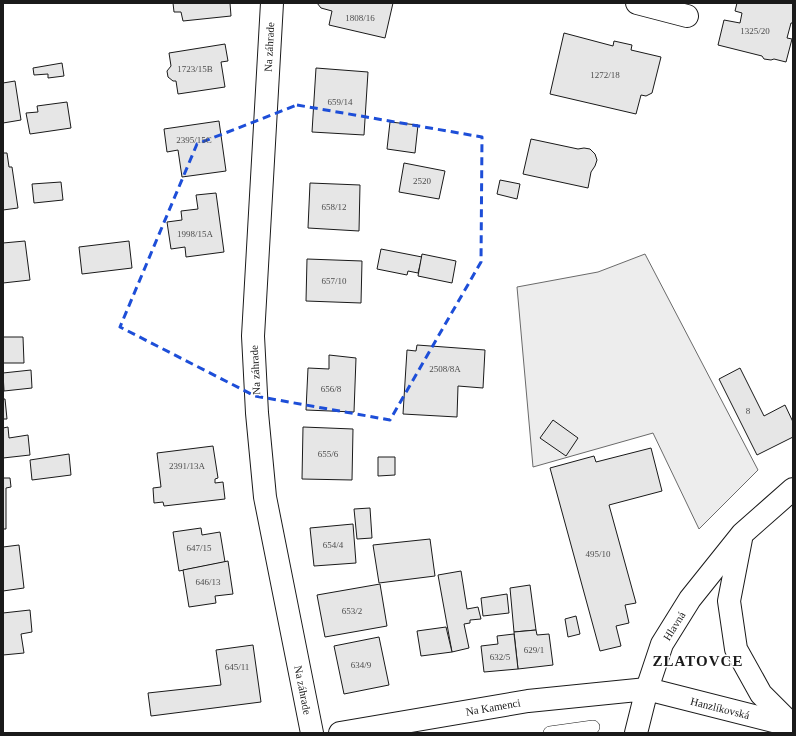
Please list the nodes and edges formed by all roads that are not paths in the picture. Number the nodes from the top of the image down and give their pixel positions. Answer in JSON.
{"nodes":[{"id":1,"x":272,"y":3,"type":"edge"},
{"id":2,"x":637,"y":3,"type":"edge"},
{"id":3,"x":687,"y":16,"type":"dead end"},
{"id":4,"x":793,"y":489,"type":"edge"},
{"id":5,"x":742,"y":534,"type":"junction"},
{"id":6,"x":646,"y":689,"type":"junction"},
{"id":7,"x":593,"y":726,"type":"dead end"},
{"id":8,"x":793,"y":726,"type":"edge"},
{"id":9,"x":312,"y":733,"type":"edge"},
{"id":10,"x":340,"y":733,"type":"edge"},
{"id":11,"x":550,"y":733,"type":"edge"},
{"id":12,"x":636,"y":733,"type":"edge"}],
"edges":[{"from":1,"to":9,"type":"street","name":"Na záhrade"},
{"from":2,"to":3,"type":"street"},
{"from":4,"to":5,"type":"street","name":"Hlavná"},
{"from":5,"to":6,"type":"street","name":"Hlavná"},
{"from":5,"to":8,"type":"street"},
{"from":6,"to":8,"type":"street","name":"Hanzlíkovská"},
{"from":6,"to":10,"type":"street","name":"Na Kamenci"},
{"from":6,"to":12,"type":"street","name":"Hlavná"},
{"from":7,"to":11,"type":"lane"}]}
